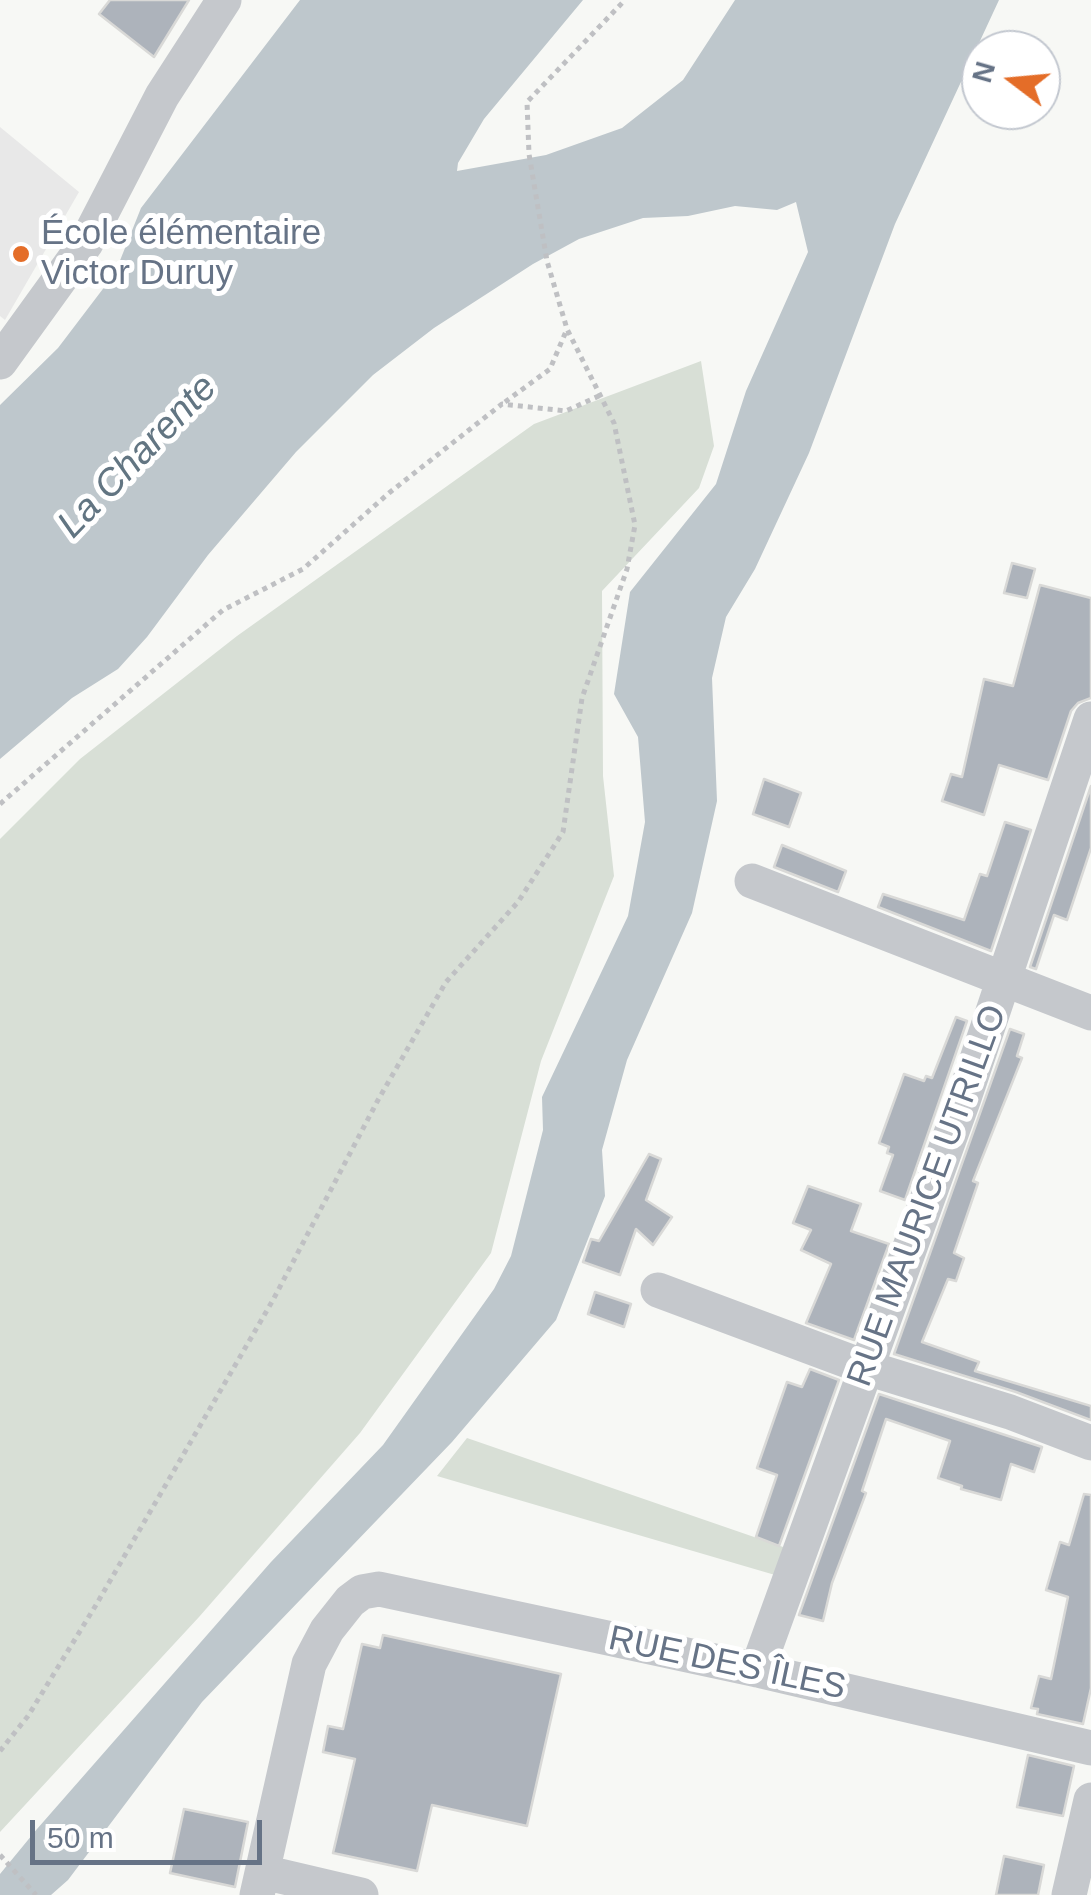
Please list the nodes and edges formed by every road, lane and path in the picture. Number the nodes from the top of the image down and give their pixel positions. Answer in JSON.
{"nodes":[{"id":1,"x":224,"y":0,"type":"edge"},
{"id":2,"x":625,"y":0,"type":"edge"},
{"id":3,"x":567,"y":329,"type":"junction"},
{"id":4,"x":0,"y":362,"type":"edge"},
{"id":5,"x":600,"y":395,"type":"junction"},
{"id":6,"x":502,"y":404,"type":"junction"},
{"id":7,"x":1091,"y":719,"type":"edge"},
{"id":8,"x":0,"y":804,"type":"edge"},
{"id":9,"x":752,"y":881,"type":"dead end"},
{"id":10,"x":1004,"y":981,"type":"junction"},
{"id":11,"x":1091,"y":1013,"type":"edge"},
{"id":12,"x":658,"y":1290,"type":"dead end"},
{"id":13,"x":867,"y":1368,"type":"junction"},
{"id":14,"x":1091,"y":1443,"type":"edge"},
{"id":15,"x":757,"y":1670,"type":"junction"},
{"id":16,"x":1091,"y":1748,"type":"edge"},
{"id":17,"x":0,"y":1751,"type":"edge"},
{"id":18,"x":1091,"y":1800,"type":"edge"},
{"id":19,"x":0,"y":1856,"type":"edge"},
{"id":20,"x":260,"y":1884,"type":"edge"},
{"id":21,"x":36,"y":1895,"type":"edge"},
{"id":22,"x":361,"y":1895,"type":"edge"},
{"id":23,"x":1069,"y":1895,"type":"edge"}],
"edges":[{"from":1,"to":4,"type":"street"},
{"from":2,"to":3,"type":"path"},
{"from":3,"to":5,"type":"path"},
{"from":3,"to":6,"type":"path"},
{"from":5,"to":6,"type":"path"},
{"from":5,"to":17,"type":"path"},
{"from":6,"to":8,"type":"path"},
{"from":7,"to":10,"type":"street","name":"RUE MAURICE UTRILLO"},
{"from":9,"to":10,"type":"street"},
{"from":10,"to":11,"type":"street"},
{"from":10,"to":13,"type":"street","name":"RUE MAURICE UTRILLO"},
{"from":12,"to":13,"type":"street"},
{"from":13,"to":14,"type":"street"},
{"from":13,"to":15,"type":"street","name":"RUE MAURICE UTRILLO"},
{"from":15,"to":16,"type":"street","name":"RUE DES ÎLES"},
{"from":15,"to":20,"type":"street","name":"RUE DES ÎLES"},
{"from":18,"to":23,"type":"street"},
{"from":19,"to":21,"type":"path"},
{"from":20,"to":22,"type":"street"}]}
